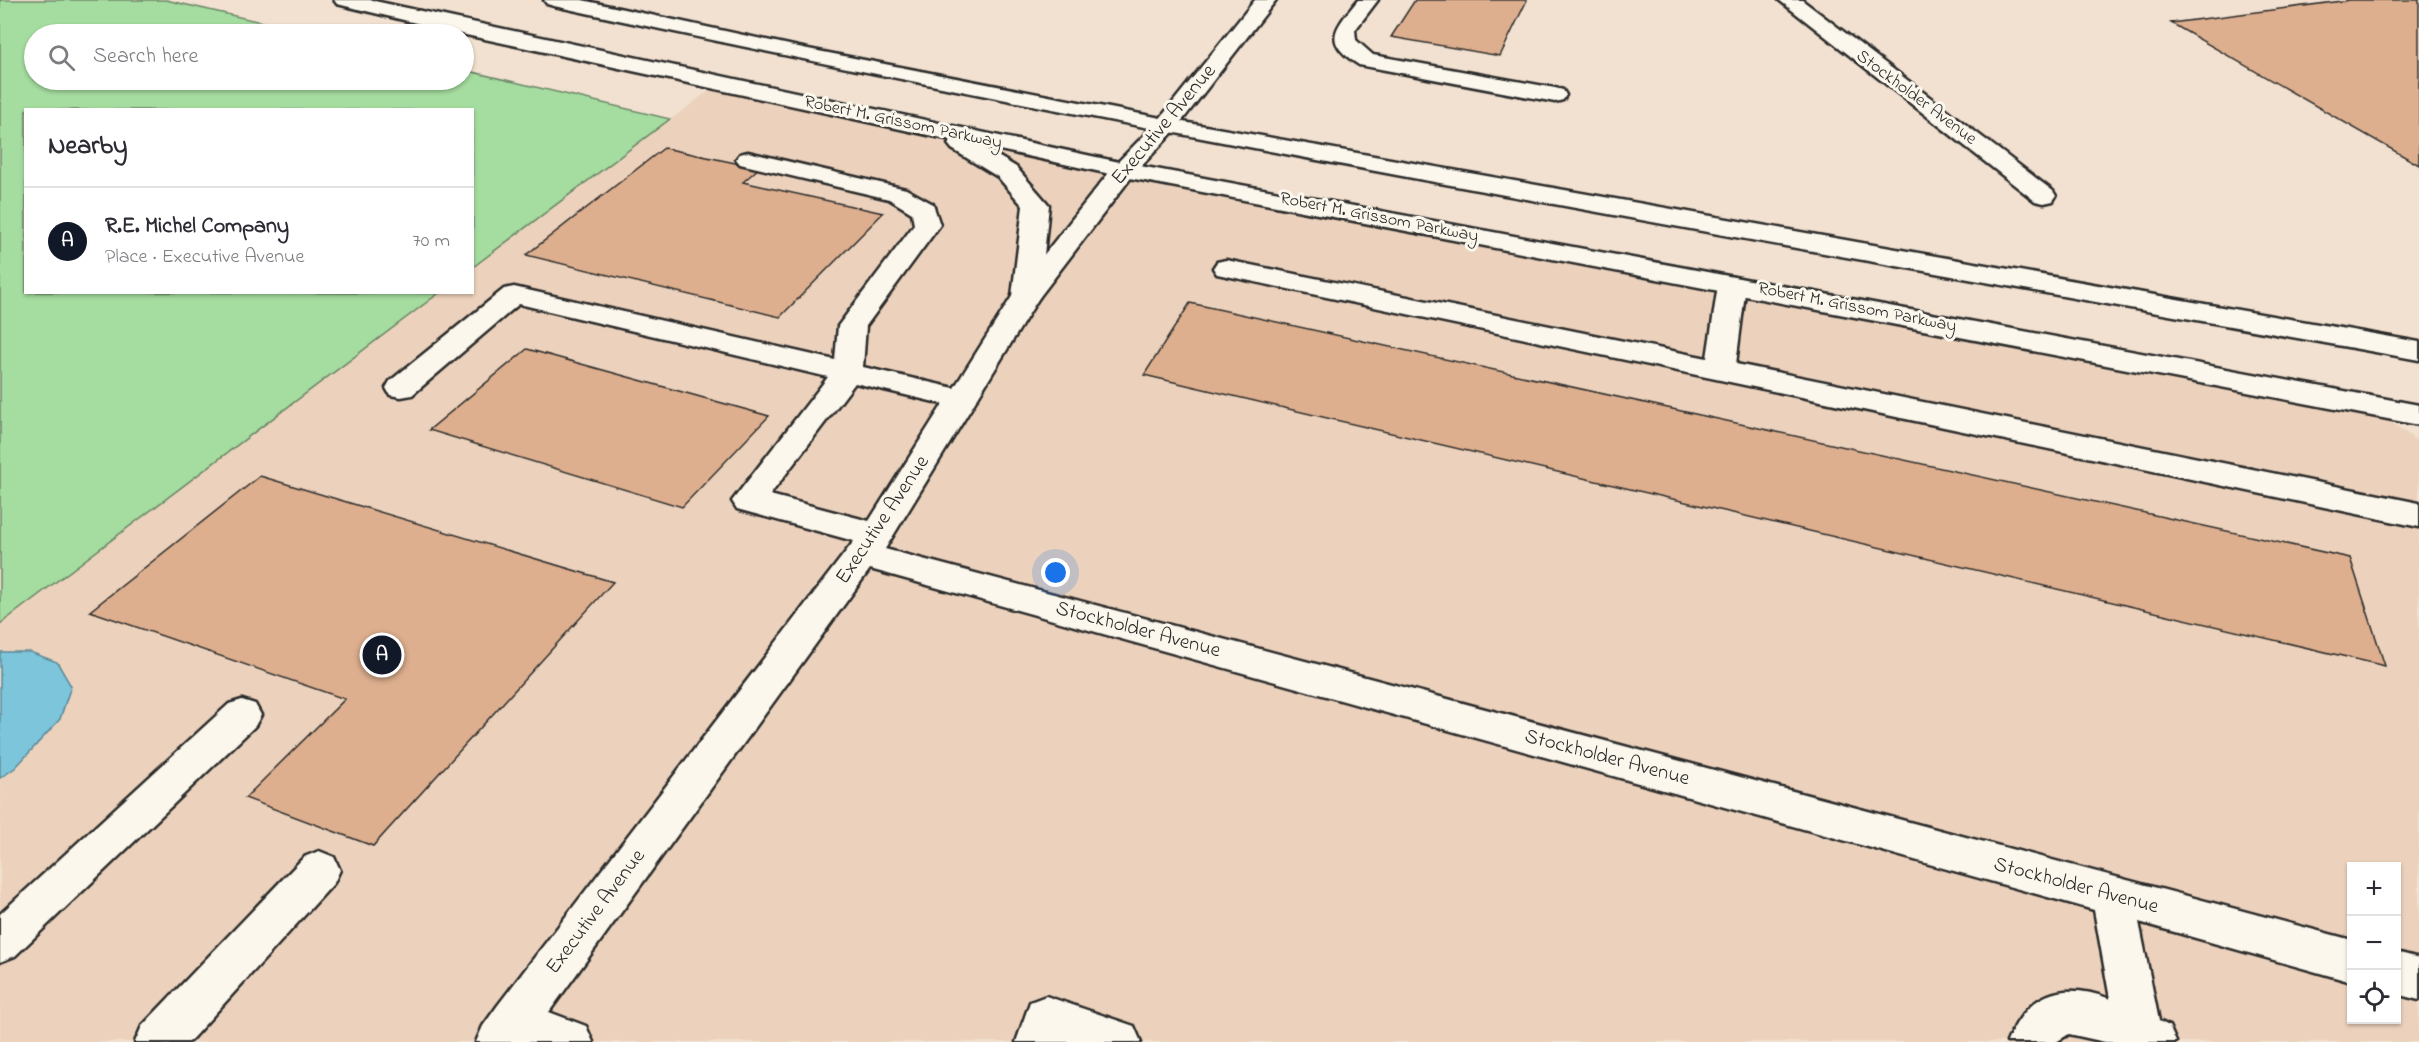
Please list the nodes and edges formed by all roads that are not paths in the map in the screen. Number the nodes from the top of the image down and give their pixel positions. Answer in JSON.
{"nodes":[{"id":1,"x":344,"y":0,"type":"edge"},
{"id":2,"x":554,"y":0,"type":"edge"},
{"id":3,"x":1266,"y":0,"type":"edge"},
{"id":4,"x":1789,"y":0,"type":"edge"},
{"id":5,"x":1359,"y":1,"type":"edge"},
{"id":6,"x":446,"y":24,"type":"edge"},
{"id":7,"x":474,"y":30,"type":"edge"},
{"id":8,"x":1555,"y":95,"type":"dead end"},
{"id":9,"x":1166,"y":126,"type":"junction"},
{"id":10,"x":938,"y":131,"type":"junction"},
{"id":11,"x":748,"y":159,"type":"dead end"},
{"id":12,"x":1124,"y":170,"type":"junction"},
{"id":13,"x":2044,"y":196,"type":"dead end"},
{"id":14,"x":1226,"y":268,"type":"dead end"},
{"id":15,"x":1732,"y":285,"type":"junction"},
{"id":16,"x":1026,"y":296,"type":"junction"},
{"id":17,"x":2419,"y":351,"type":"edge"},
{"id":18,"x":1720,"y":371,"type":"junction"},
{"id":19,"x":848,"y":372,"type":"junction"},
{"id":20,"x":400,"y":388,"type":"dead end"},
{"id":21,"x":962,"y":399,"type":"junction"},
{"id":22,"x":2419,"y":415,"type":"edge"},
{"id":23,"x":2419,"y":516,"type":"edge"},
{"id":24,"x":870,"y":545,"type":"junction"},
{"id":25,"x":242,"y":715,"type":"dead end"},
{"id":26,"x":319,"y":870,"type":"dead end"},
{"id":27,"x":2112,"y":896,"type":"junction"},
{"id":28,"x":0,"y":942,"type":"edge"},
{"id":29,"x":2347,"y":960,"type":"edge"},
{"id":30,"x":2401,"y":974,"type":"edge"},
{"id":31,"x":2419,"y":979,"type":"edge"},
{"id":32,"x":507,"y":1032,"type":"edge"},
{"id":33,"x":2146,"y":1039,"type":"edge"},
{"id":34,"x":158,"y":1042,"type":"edge"},
{"id":35,"x":570,"y":1042,"type":"edge"},
{"id":36,"x":1039,"y":1042,"type":"edge"},
{"id":37,"x":1118,"y":1042,"type":"edge"},
{"id":38,"x":2030,"y":1042,"type":"edge"}],
"edges":[{"from":1,"to":6,"type":"main road","name":"Robert M. Grissom Parkway"},
{"from":2,"to":9,"type":"main road"},
{"from":3,"to":9,"type":"main road","name":"Executive Avenue"},
{"from":4,"to":13,"type":"main road","name":"Stockholder Avenue"},
{"from":5,"to":8,"type":"main road"},
{"from":7,"to":10,"type":"main road","name":"Robert M. Grissom Parkway"},
{"from":9,"to":12,"type":"main road","name":"Executive Avenue"},
{"from":9,"to":17,"type":"main road"},
{"from":10,"to":12,"type":"main road","name":"Robert M. Grissom Parkway"},
{"from":10,"to":16,"type":"main road"},
{"from":11,"to":19,"type":"main road"},
{"from":12,"to":15,"type":"main road","name":"Robert M. Grissom Parkway"},
{"from":12,"to":16,"type":"main road","name":"Executive Avenue"},
{"from":14,"to":18,"type":"main road"},
{"from":15,"to":18,"type":"main road"},
{"from":15,"to":22,"type":"main road","name":"Robert M. Grissom Parkway"},
{"from":16,"to":21,"type":"main road","name":"Executive Avenue"},
{"from":18,"to":23,"type":"main road"},
{"from":19,"to":20,"type":"main road"},
{"from":19,"to":21,"type":"main road"},
{"from":19,"to":24,"type":"main road","name":"Stockholder Avenue"},
{"from":21,"to":24,"type":"main road","name":"Executive Avenue"},
{"from":24,"to":27,"type":"main road","name":"Stockholder Avenue"},
{"from":24,"to":32,"type":"main road","name":"Executive Avenue"},
{"from":25,"to":28,"type":"main road"},
{"from":26,"to":34,"type":"main road"},
{"from":27,"to":29,"type":"main road","name":"Stockholder Avenue"},
{"from":27,"to":33,"type":"main road"},
{"from":30,"to":31,"type":"main road"},
{"from":32,"to":35,"type":"main road"},
{"from":33,"to":38,"type":"main road"},
{"from":36,"to":37,"type":"main road"}]}
